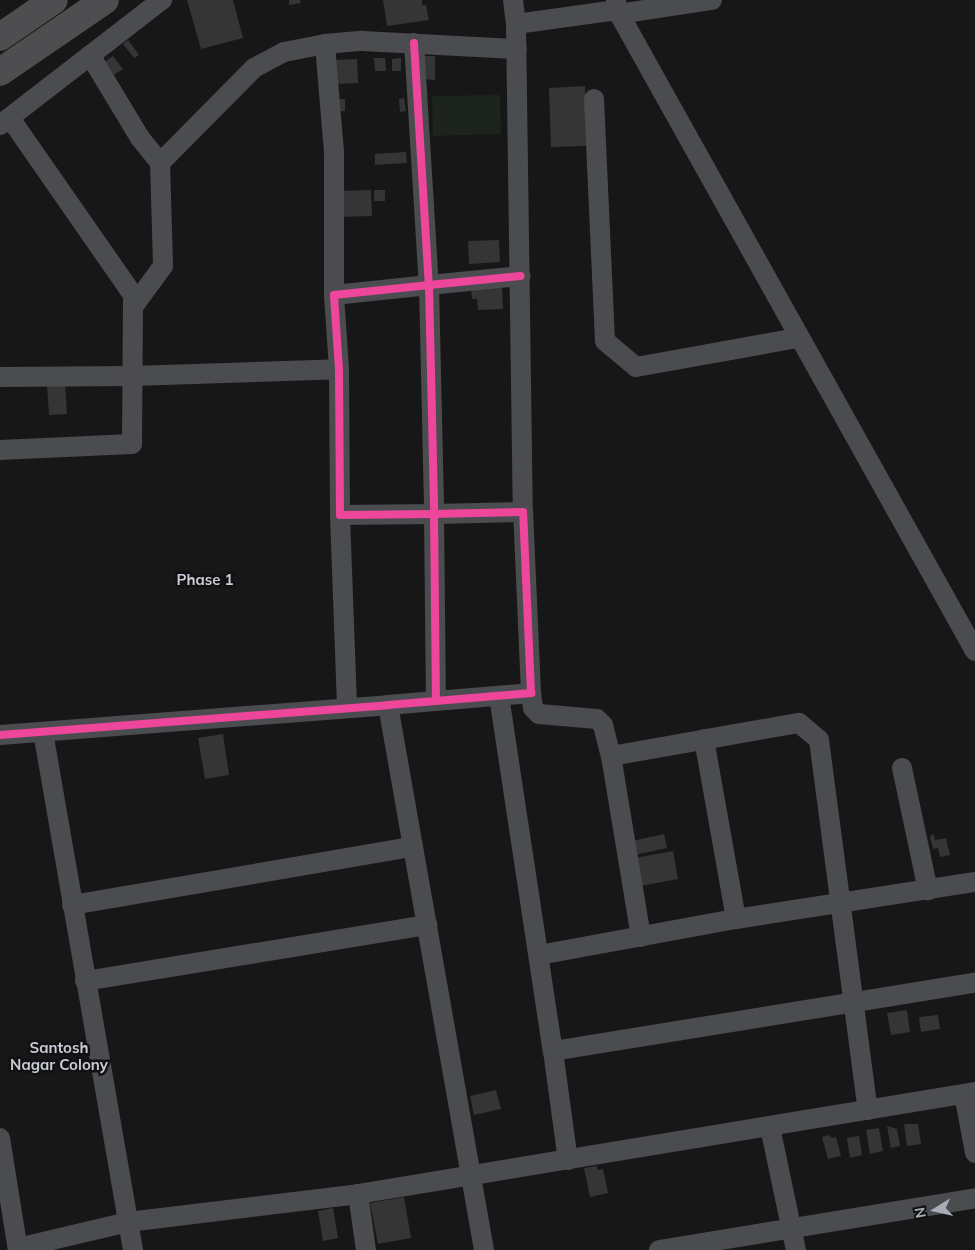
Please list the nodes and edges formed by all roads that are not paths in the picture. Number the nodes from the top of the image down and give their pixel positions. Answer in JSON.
{"nodes":[{"id":1,"x":54,"y":0,"type":"edge"},
{"id":2,"x":105,"y":0,"type":"edge"},
{"id":3,"x":162,"y":0,"type":"edge"},
{"id":4,"x":513,"y":0,"type":"edge"},
{"id":5,"x":712,"y":0,"type":"edge"},
{"id":6,"x":617,"y":8,"type":"edge"},
{"id":7,"x":516,"y":24,"type":"junction"},
{"id":8,"x":0,"y":37,"type":"edge"},
{"id":9,"x":414,"y":43,"type":"junction"},
{"id":10,"x":325,"y":44,"type":"junction"},
{"id":11,"x":517,"y":48,"type":"junction"},
{"id":12,"x":90,"y":55,"type":"junction"},
{"id":13,"x":0,"y":72,"type":"edge"},
{"id":14,"x":594,"y":99,"type":"dead end"},
{"id":15,"x":5,"y":121,"type":"edge"},
{"id":16,"x":160,"y":163,"type":"junction"},
{"id":17,"x":521,"y":276,"type":"junction"},
{"id":18,"x":429,"y":285,"type":"junction"},
{"id":19,"x":334,"y":295,"type":"junction"},
{"id":20,"x":133,"y":307,"type":"junction"},
{"id":21,"x":797,"y":338,"type":"junction"},
{"id":22,"x":339,"y":369,"type":"junction"},
{"id":23,"x":133,"y":376,"type":"junction"},
{"id":24,"x":0,"y":377,"type":"edge"},
{"id":25,"x":0,"y":450,"type":"edge"},
{"id":26,"x":523,"y":512,"type":"junction"},
{"id":27,"x":340,"y":514,"type":"junction"},
{"id":28,"x":434,"y":514,"type":"junction"},
{"id":29,"x":975,"y":651,"type":"edge"},
{"id":30,"x":531,"y":693,"type":"junction"},
{"id":31,"x":499,"y":696,"type":"junction"},
{"id":32,"x":436,"y":701,"type":"junction"},
{"id":33,"x":388,"y":705,"type":"junction"},
{"id":34,"x":347,"y":708,"type":"junction"},
{"id":35,"x":43,"y":732,"type":"junction"},
{"id":36,"x":0,"y":736,"type":"edge"},
{"id":37,"x":704,"y":740,"type":"junction"},
{"id":38,"x":612,"y":760,"type":"junction"},
{"id":39,"x":902,"y":768,"type":"dead end"},
{"id":40,"x":413,"y":848,"type":"junction"},
{"id":41,"x":975,"y":882,"type":"edge"},
{"id":42,"x":928,"y":890,"type":"junction"},
{"id":43,"x":72,"y":905,"type":"junction"},
{"id":44,"x":839,"y":906,"type":"junction"},
{"id":45,"x":736,"y":920,"type":"junction"},
{"id":46,"x":426,"y":925,"type":"junction"},
{"id":47,"x":641,"y":937,"type":"junction"},
{"id":48,"x":539,"y":955,"type":"junction"},
{"id":49,"x":85,"y":981,"type":"junction"},
{"id":50,"x":975,"y":983,"type":"edge"},
{"id":51,"x":856,"y":1004,"type":"junction"},
{"id":52,"x":553,"y":1051,"type":"junction"},
{"id":53,"x":970,"y":1093,"type":"edge"},
{"id":54,"x":868,"y":1110,"type":"junction"},
{"id":55,"x":770,"y":1126,"type":"junction"},
{"id":56,"x":0,"y":1138,"type":"edge"},
{"id":57,"x":975,"y":1153,"type":"edge"},
{"id":58,"x":568,"y":1160,"type":"junction"},
{"id":59,"x":471,"y":1176,"type":"junction"},
{"id":60,"x":358,"y":1194,"type":"junction"},
{"id":61,"x":975,"y":1198,"type":"edge"},
{"id":62,"x":128,"y":1222,"type":"junction"},
{"id":63,"x":790,"y":1228,"type":"junction"},
{"id":64,"x":18,"y":1249,"type":"edge"},
{"id":65,"x":133,"y":1250,"type":"edge"},
{"id":66,"x":366,"y":1250,"type":"edge"},
{"id":67,"x":484,"y":1250,"type":"edge"},
{"id":68,"x":659,"y":1250,"type":"edge"},
{"id":69,"x":796,"y":1250,"type":"edge"}],
"edges":[{"from":1,"to":8,"type":"highway"},
{"from":2,"to":13,"type":"highway"},
{"from":3,"to":12,"type":"street"},
{"from":4,"to":7,"type":"street"},
{"from":5,"to":6,"type":"street"},
{"from":6,"to":7,"type":"street"},
{"from":6,"to":21,"type":"street"},
{"from":7,"to":11,"type":"street"},
{"from":9,"to":10,"type":"street"},
{"from":9,"to":11,"type":"street"},
{"from":9,"to":18,"type":"street"},
{"from":10,"to":16,"type":"street"},
{"from":10,"to":19,"type":"street"},
{"from":11,"to":17,"type":"street"},
{"from":12,"to":15,"type":"street"},
{"from":12,"to":16,"type":"street"},
{"from":14,"to":21,"type":"street"},
{"from":15,"to":20,"type":"street"},
{"from":16,"to":20,"type":"street"},
{"from":17,"to":18,"type":"street"},
{"from":17,"to":26,"type":"street"},
{"from":18,"to":19,"type":"street"},
{"from":18,"to":28,"type":"street"},
{"from":19,"to":22,"type":"street"},
{"from":20,"to":23,"type":"street"},
{"from":21,"to":29,"type":"street"},
{"from":22,"to":23,"type":"street"},
{"from":22,"to":27,"type":"street"},
{"from":23,"to":24,"type":"street"},
{"from":23,"to":25,"type":"street"},
{"from":26,"to":28,"type":"street"},
{"from":26,"to":30,"type":"street"},
{"from":27,"to":28,"type":"street"},
{"from":27,"to":34,"type":"street"},
{"from":28,"to":32,"type":"street"},
{"from":30,"to":31,"type":"street"},
{"from":30,"to":38,"type":"street"},
{"from":31,"to":32,"type":"street"},
{"from":31,"to":48,"type":"street"},
{"from":32,"to":33,"type":"street"},
{"from":33,"to":34,"type":"street"},
{"from":33,"to":40,"type":"street"},
{"from":34,"to":35,"type":"street"},
{"from":35,"to":36,"type":"street"},
{"from":35,"to":43,"type":"street"},
{"from":37,"to":38,"type":"street"},
{"from":37,"to":44,"type":"street"},
{"from":37,"to":45,"type":"street"},
{"from":38,"to":47,"type":"street"},
{"from":39,"to":42,"type":"street"},
{"from":40,"to":43,"type":"street"},
{"from":40,"to":46,"type":"street"},
{"from":41,"to":42,"type":"street"},
{"from":42,"to":44,"type":"street"},
{"from":43,"to":49,"type":"street"},
{"from":44,"to":45,"type":"street"},
{"from":44,"to":51,"type":"street"},
{"from":45,"to":47,"type":"street"},
{"from":46,"to":49,"type":"street"},
{"from":46,"to":59,"type":"street"},
{"from":47,"to":48,"type":"street"},
{"from":48,"to":52,"type":"street"},
{"from":49,"to":62,"type":"street"},
{"from":50,"to":51,"type":"street"},
{"from":51,"to":52,"type":"street"},
{"from":51,"to":54,"type":"street"},
{"from":52,"to":58,"type":"street"},
{"from":53,"to":54,"type":"street"},
{"from":53,"to":57,"type":"street"},
{"from":54,"to":55,"type":"street"},
{"from":55,"to":58,"type":"street"},
{"from":55,"to":63,"type":"street"},
{"from":56,"to":64,"type":"street"},
{"from":58,"to":59,"type":"street"},
{"from":59,"to":60,"type":"street"},
{"from":59,"to":67,"type":"street"},
{"from":60,"to":62,"type":"street"},
{"from":60,"to":66,"type":"street"},
{"from":61,"to":63,"type":"street"},
{"from":62,"to":64,"type":"street"},
{"from":62,"to":65,"type":"street"},
{"from":63,"to":68,"type":"street"},
{"from":63,"to":69,"type":"street"}]}
